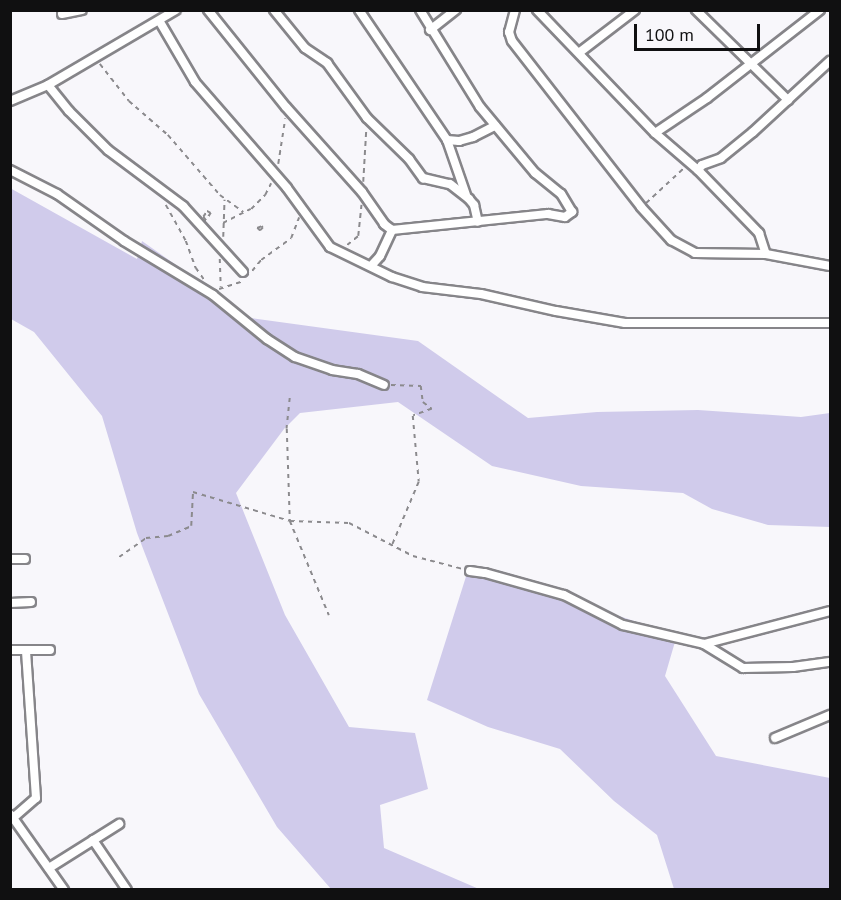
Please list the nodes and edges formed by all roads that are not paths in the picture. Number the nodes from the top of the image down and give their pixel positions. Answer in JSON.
{"nodes":[{"id":1,"x":82,"y":10,"type":"edge"},
{"id":2,"x":176,"y":10,"type":"edge"},
{"id":3,"x":208,"y":10,"type":"edge"},
{"id":4,"x":274,"y":10,"type":"edge"},
{"id":5,"x":358,"y":10,"type":"edge"},
{"id":6,"x":420,"y":10,"type":"edge"},
{"id":7,"x":456,"y":10,"type":"edge"},
{"id":8,"x":515,"y":10,"type":"edge"},
{"id":9,"x":537,"y":10,"type":"edge"},
{"id":10,"x":619,"y":10,"type":"edge"},
{"id":11,"x":635,"y":10,"type":"edge"},
{"id":12,"x":696,"y":10,"type":"edge"},
{"id":13,"x":820,"y":10,"type":"edge"},
{"id":14,"x":62,"y":14,"type":"dead end"},
{"id":15,"x":624,"y":19,"type":"junction"},
{"id":16,"x":160,"y":22,"type":"junction"},
{"id":17,"x":430,"y":30,"type":"junction"},
{"id":18,"x":580,"y":52,"type":"junction"},
{"id":19,"x":831,"y":61,"type":"edge"},
{"id":20,"x":752,"y":64,"type":"junction"},
{"id":21,"x":48,"y":85,"type":"junction"},
{"id":22,"x":788,"y":100,"type":"junction"},
{"id":23,"x":10,"y":101,"type":"edge"},
{"id":24,"x":495,"y":126,"type":"junction"},
{"id":25,"x":655,"y":133,"type":"junction"},
{"id":26,"x":447,"y":140,"type":"junction"},
{"id":27,"x":10,"y":170,"type":"edge"},
{"id":28,"x":698,"y":170,"type":"junction"},
{"id":29,"x":469,"y":199,"type":"junction"},
{"id":30,"x":478,"y":222,"type":"junction"},
{"id":31,"x":392,"y":230,"type":"junction"},
{"id":32,"x":766,"y":254,"type":"junction"},
{"id":33,"x":370,"y":266,"type":"junction"},
{"id":34,"x":831,"y":266,"type":"edge"},
{"id":35,"x":243,"y":272,"type":"dead end"},
{"id":36,"x":831,"y":323,"type":"edge"},
{"id":37,"x":384,"y":385,"type":"road end"},
{"id":38,"x":10,"y":559,"type":"edge"},
{"id":39,"x":25,"y":559,"type":"dead end"},
{"id":40,"x":470,"y":571,"type":"road end"},
{"id":41,"x":31,"y":602,"type":"dead end"},
{"id":42,"x":10,"y":603,"type":"edge"},
{"id":43,"x":831,"y":611,"type":"edge"},
{"id":44,"x":704,"y":644,"type":"junction"},
{"id":45,"x":10,"y":650,"type":"edge"},
{"id":46,"x":26,"y":650,"type":"junction"},
{"id":47,"x":50,"y":650,"type":"dead end"},
{"id":48,"x":831,"y":662,"type":"edge"},
{"id":49,"x":831,"y":715,"type":"edge"},
{"id":50,"x":775,"y":738,"type":"dead end"},
{"id":51,"x":12,"y":816,"type":"edge"},
{"id":52,"x":119,"y":824,"type":"dead end"},
{"id":53,"x":93,"y":840,"type":"junction"},
{"id":54,"x":49,"y":868,"type":"junction"},
{"id":55,"x":64,"y":890,"type":"edge"},
{"id":56,"x":128,"y":890,"type":"edge"}],
"edges":[{"from":1,"to":14,"type":"street"},
{"from":2,"to":16,"type":"street"},
{"from":3,"to":31,"type":"street"},
{"from":4,"to":29,"type":"street"},
{"from":5,"to":26,"type":"street"},
{"from":6,"to":17,"type":"street"},
{"from":7,"to":17,"type":"street"},
{"from":8,"to":32,"type":"street"},
{"from":9,"to":18,"type":"street"},
{"from":10,"to":15,"type":"street"},
{"from":11,"to":15,"type":"street"},
{"from":12,"to":20,"type":"street"},
{"from":13,"to":20,"type":"street"},
{"from":15,"to":18,"type":"street"},
{"from":16,"to":21,"type":"street"},
{"from":16,"to":33,"type":"street"},
{"from":17,"to":24,"type":"street"},
{"from":18,"to":25,"type":"street"},
{"from":19,"to":22,"type":"street"},
{"from":20,"to":22,"type":"street"},
{"from":20,"to":25,"type":"street"},
{"from":21,"to":23,"type":"street"},
{"from":21,"to":35,"type":"street"},
{"from":22,"to":28,"type":"street"},
{"from":24,"to":26,"type":"street"},
{"from":24,"to":30,"type":"street"},
{"from":25,"to":28,"type":"street"},
{"from":26,"to":29,"type":"street"},
{"from":27,"to":37,"type":"street"},
{"from":28,"to":32,"type":"street"},
{"from":29,"to":30,"type":"street"},
{"from":30,"to":31,"type":"street"},
{"from":31,"to":33,"type":"street"},
{"from":32,"to":34,"type":"street"},
{"from":33,"to":36,"type":"street"},
{"from":38,"to":39,"type":"street"},
{"from":40,"to":44,"type":"street"},
{"from":41,"to":42,"type":"street"},
{"from":43,"to":44,"type":"street"},
{"from":44,"to":48,"type":"street"},
{"from":45,"to":46,"type":"street"},
{"from":46,"to":47,"type":"street"},
{"from":46,"to":51,"type":"street"},
{"from":49,"to":50,"type":"street"},
{"from":51,"to":54,"type":"street"},
{"from":52,"to":53,"type":"street"},
{"from":53,"to":54,"type":"street"},
{"from":53,"to":56,"type":"street"},
{"from":54,"to":55,"type":"street"}]}
